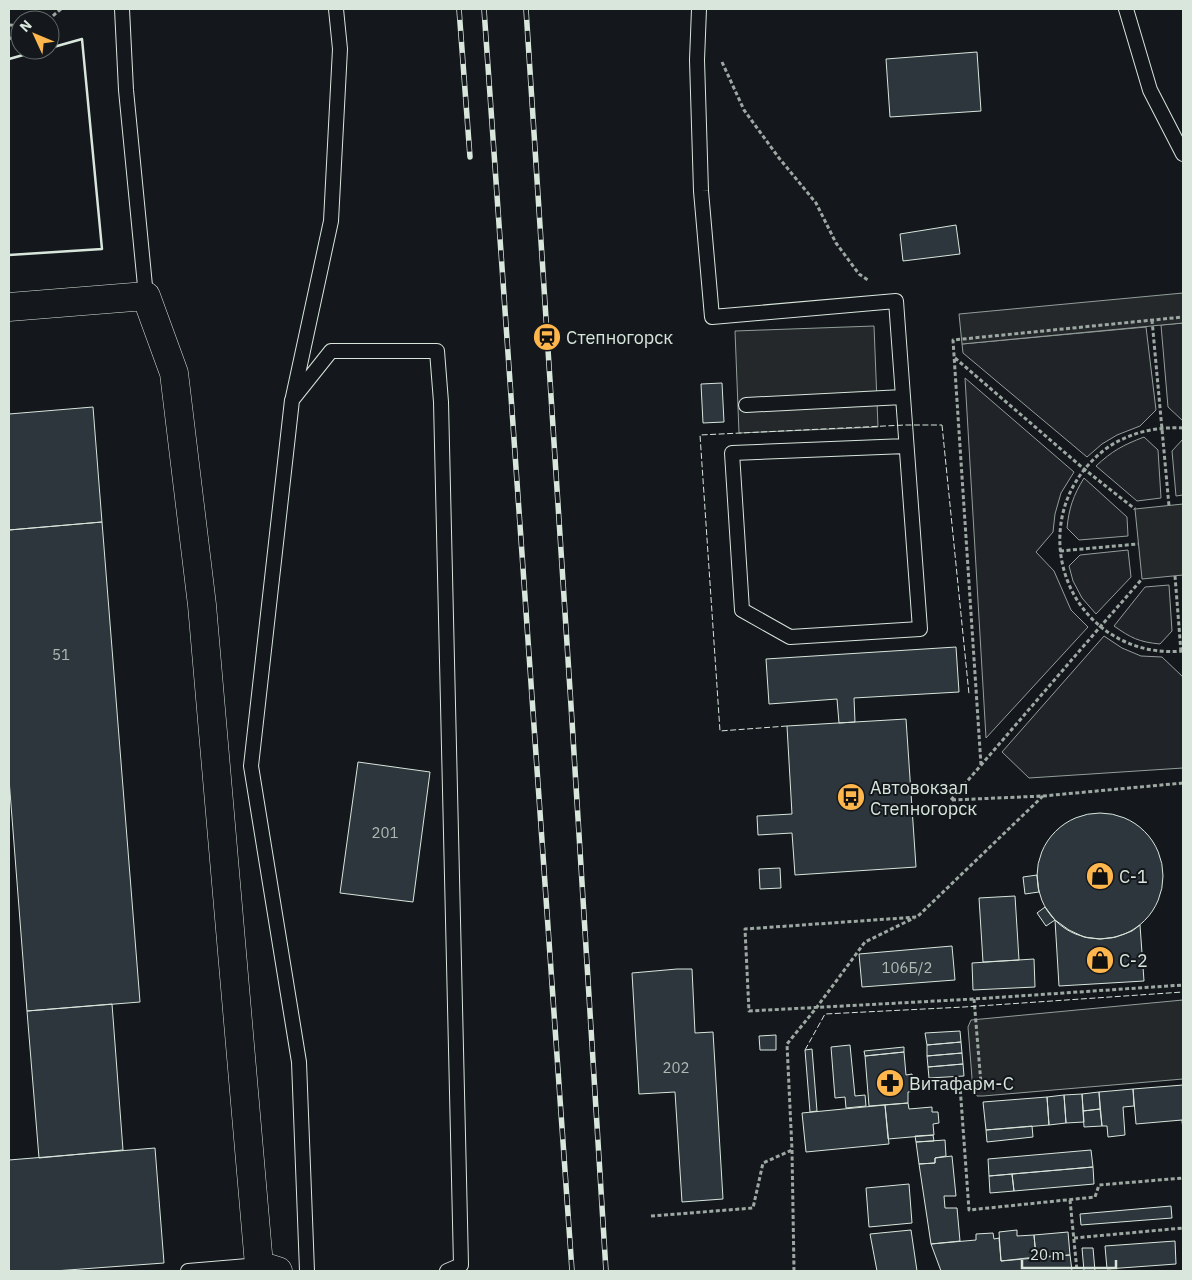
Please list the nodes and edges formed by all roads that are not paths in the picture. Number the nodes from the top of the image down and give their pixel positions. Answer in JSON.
{"nodes":[{"id":1,"x":122,"y":9,"type":"edge"},
{"id":2,"x":336,"y":9,"type":"edge"},
{"id":3,"x":699,"y":9,"type":"edge"},
{"id":4,"x":1126,"y":9,"type":"edge"},
{"id":5,"x":1183,"y":154,"type":"edge"},
{"id":6,"x":146,"y":296,"type":"junction"},
{"id":7,"x":9,"y":307,"type":"edge"},
{"id":8,"x":903,"y":397,"type":"junction"},
{"id":9,"x":292,"y":400,"type":"junction"},
{"id":10,"x":746,"y":405,"type":"dead end"},
{"id":11,"x":906,"y":446,"type":"junction"},
{"id":12,"x":268,"y":1268,"type":"edge"},
{"id":13,"x":188,"y":1271,"type":"edge"},
{"id":14,"x":307,"y":1271,"type":"edge"},
{"id":15,"x":447,"y":1271,"type":"edge"}],
"edges":[{"from":1,"to":6,"type":"lane"},
{"from":2,"to":9,"type":"lane"},
{"from":3,"to":8,"type":"lane"},
{"from":4,"to":5,"type":"lane"},
{"from":6,"to":7,"type":"street"},
{"from":6,"to":12,"type":"street"},
{"from":8,"to":10,"type":"lane"},
{"from":8,"to":11,"type":"lane"},
{"from":9,"to":14,"type":"lane"},
{"from":9,"to":15,"type":"lane"},
{"from":11,"to":11,"type":"lane"},
{"from":12,"to":13,"type":"lane"}]}
